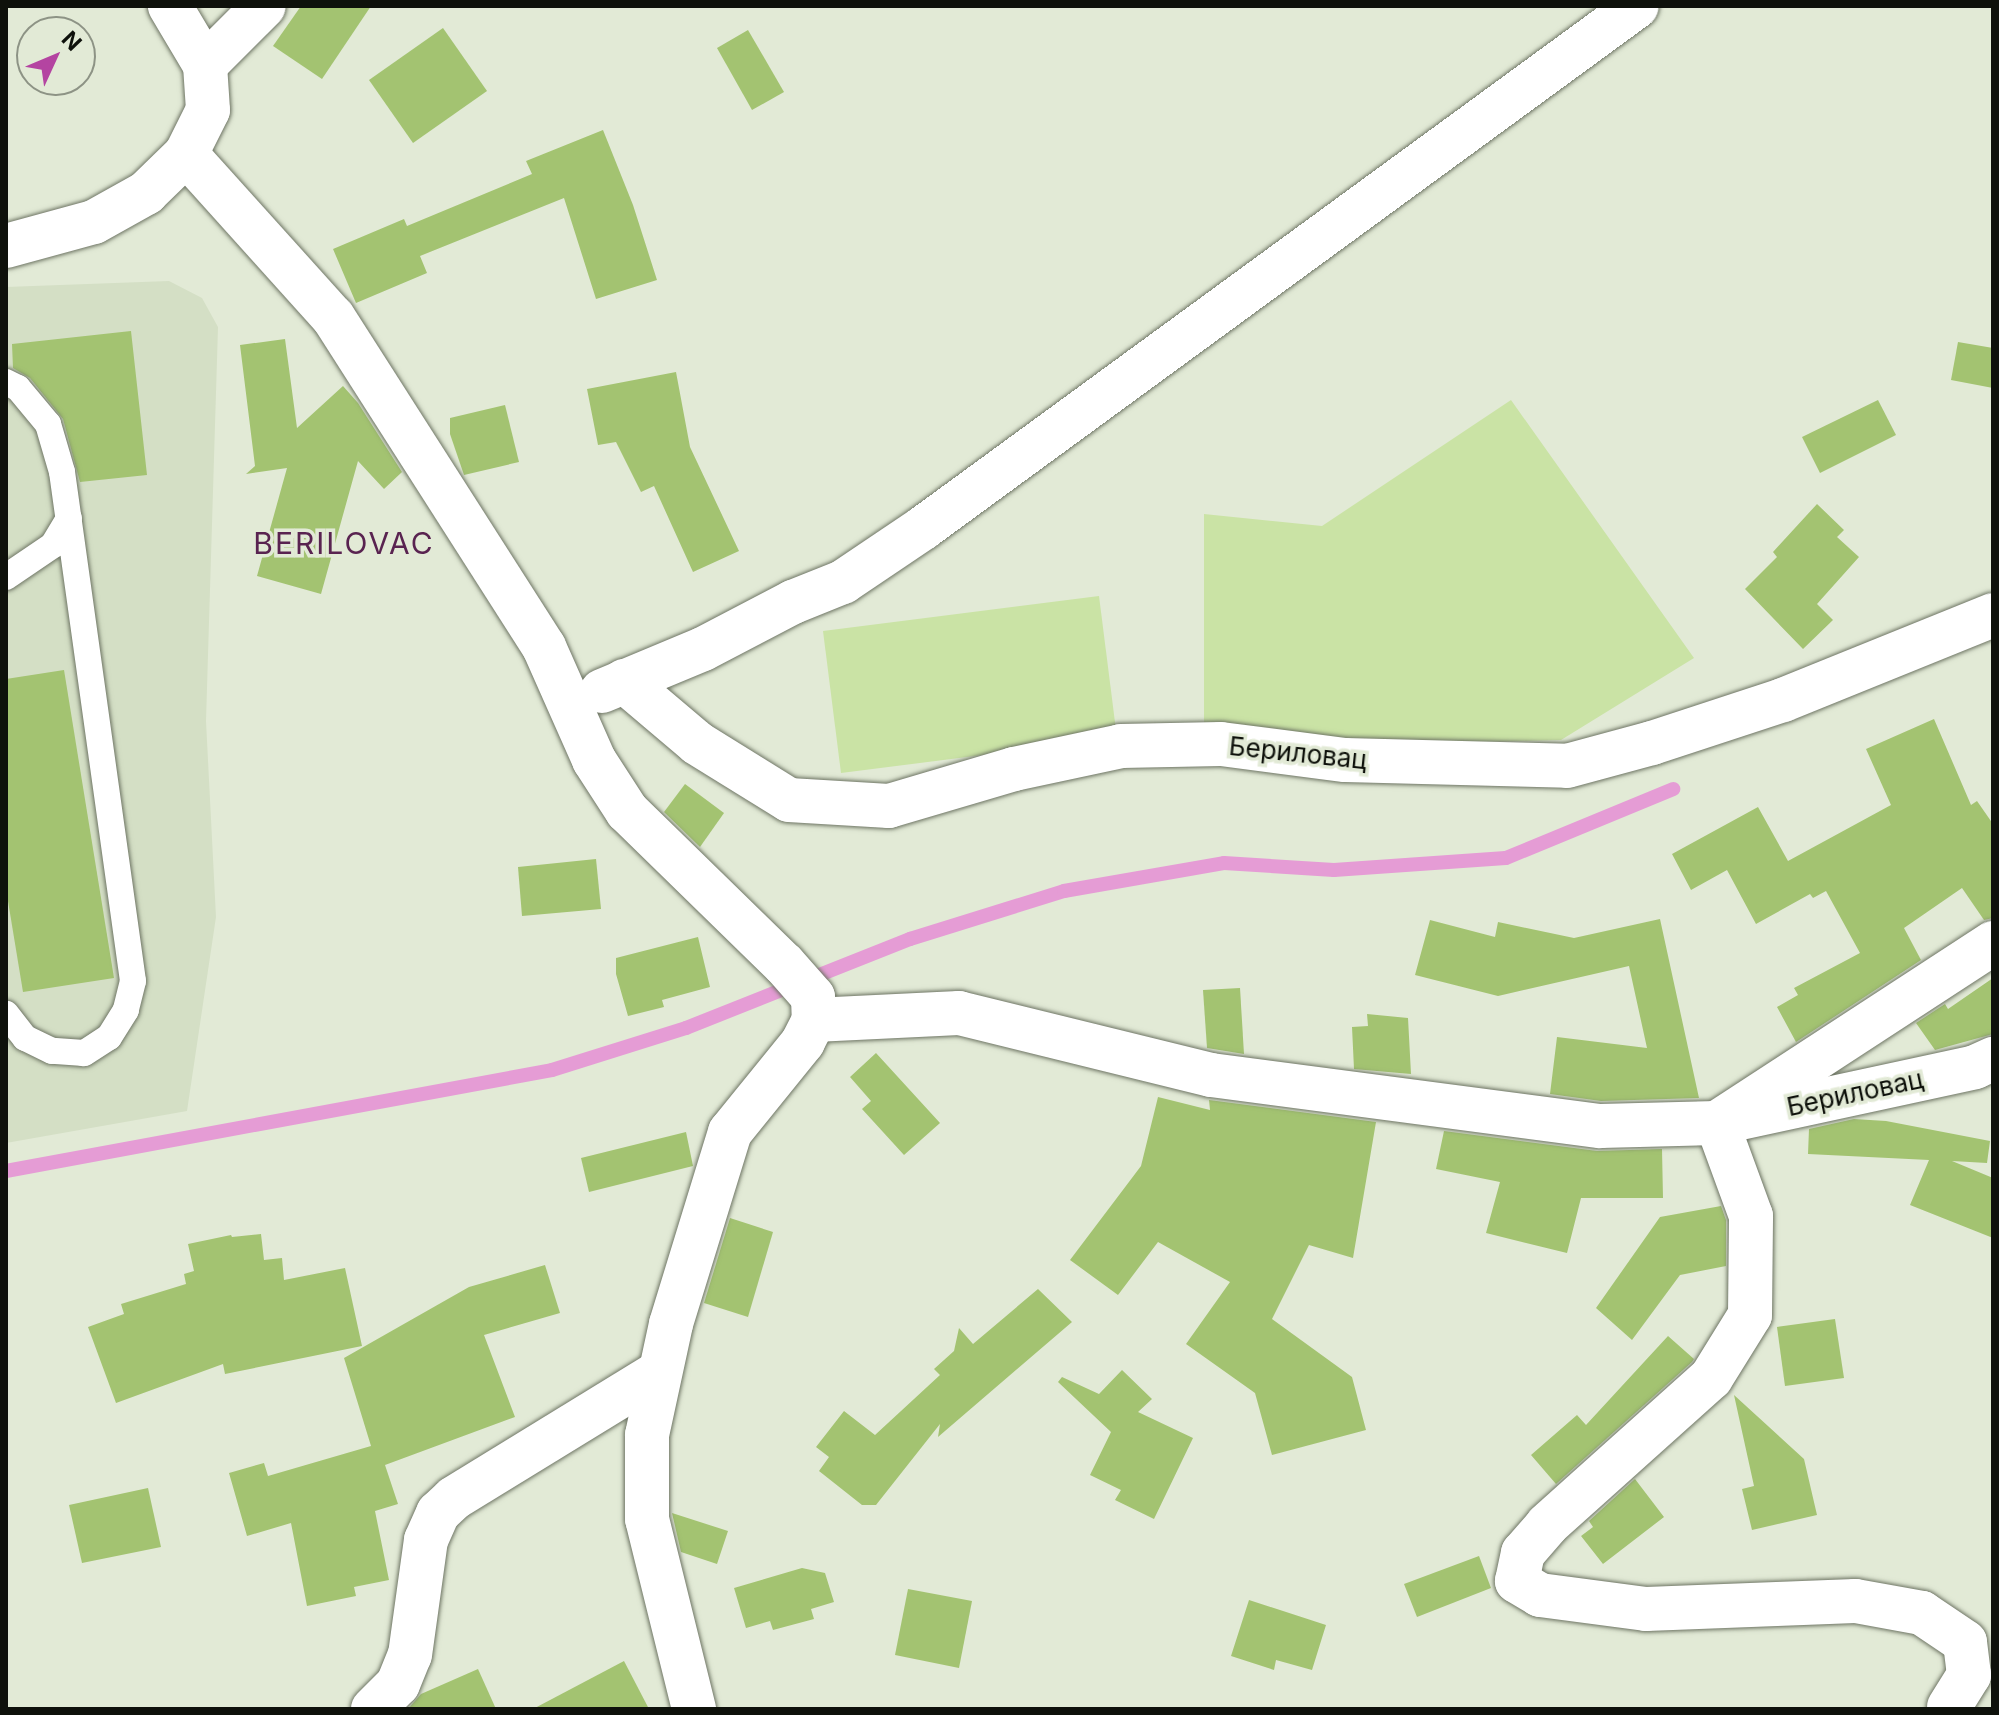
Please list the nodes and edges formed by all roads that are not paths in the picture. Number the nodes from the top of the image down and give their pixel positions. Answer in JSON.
{"nodes":[{"id":1,"x":170,"y":6,"type":"edge"},
{"id":2,"x":264,"y":6,"type":"edge"},
{"id":3,"x":1637,"y":6,"type":"edge"},
{"id":4,"x":205,"y":65,"type":"junction"},
{"id":5,"x":186,"y":154,"type":"junction"},
{"id":6,"x":6,"y":246,"type":"edge"},
{"id":7,"x":6,"y":382,"type":"edge"},
{"id":8,"x":69,"y":518,"type":"junction"},
{"id":9,"x":6,"y":577,"type":"edge"},
{"id":10,"x":1993,"y":615,"type":"edge"},
{"id":11,"x":624,"y":681,"type":"junction"},
{"id":12,"x":570,"y":707,"type":"junction"},
{"id":13,"x":1993,"y":943,"type":"edge"},
{"id":14,"x":814,"y":1009,"type":"junction"},
{"id":15,"x":6,"y":1014,"type":"edge"},
{"id":16,"x":1993,"y":1059,"type":"edge"},
{"id":17,"x":1717,"y":1123,"type":"junction"},
{"id":18,"x":660,"y":1372,"type":"junction"},
{"id":19,"x":1949,"y":1707,"type":"edge"},
{"id":20,"x":373,"y":1709,"type":"edge"},
{"id":21,"x":694,"y":1709,"type":"edge"}],
"edges":[{"from":1,"to":4,"type":"street"},
{"from":2,"to":4,"type":"street"},
{"from":3,"to":11,"type":"street"},
{"from":4,"to":5,"type":"street"},
{"from":5,"to":6,"type":"street"},
{"from":5,"to":12,"type":"street"},
{"from":7,"to":8,"type":"lane"},
{"from":8,"to":9,"type":"lane"},
{"from":8,"to":15,"type":"lane"},
{"from":10,"to":11,"type":"street","name":"Бериловац"},
{"from":11,"to":12,"type":"street"},
{"from":12,"to":14,"type":"street"},
{"from":13,"to":17,"type":"street"},
{"from":14,"to":17,"type":"street","name":"Бериловац"},
{"from":14,"to":18,"type":"street"},
{"from":16,"to":17,"type":"street","name":"Бериловац"},
{"from":17,"to":19,"type":"street"},
{"from":18,"to":20,"type":"street"},
{"from":18,"to":21,"type":"street"}]}
